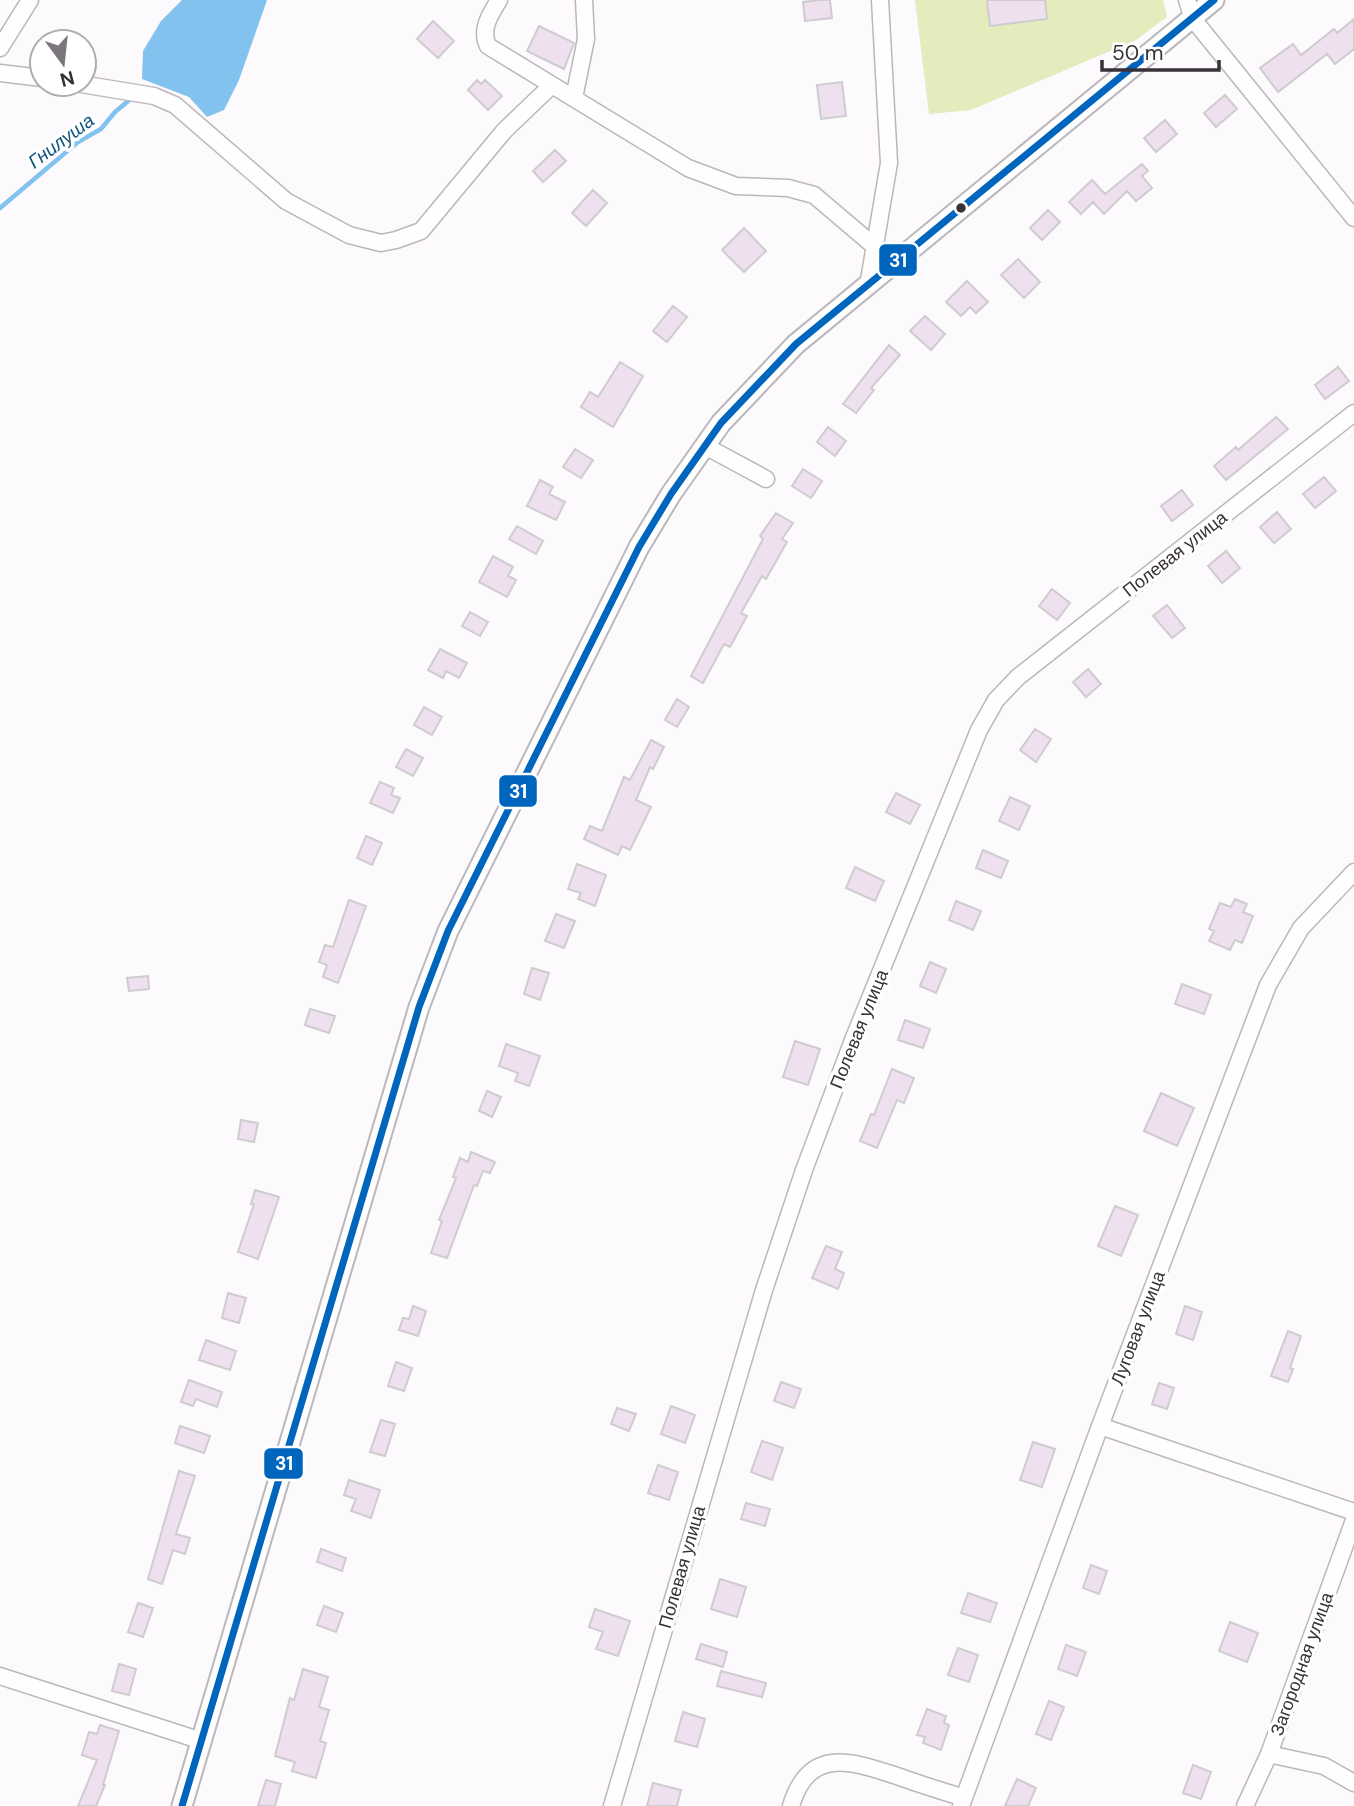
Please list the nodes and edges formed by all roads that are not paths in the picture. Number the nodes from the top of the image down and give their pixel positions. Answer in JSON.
{"nodes":[{"id":1,"x":30,"y":0,"type":"edge"},
{"id":2,"x":499,"y":0,"type":"edge"},
{"id":3,"x":584,"y":0,"type":"edge"},
{"id":4,"x":880,"y":0,"type":"edge"},
{"id":5,"x":1213,"y":0,"type":"edge"},
{"id":6,"x":1190,"y":9,"type":"edge"},
{"id":7,"x":0,"y":48,"type":"edge"},
{"id":8,"x":0,"y":72,"type":"edge"},
{"id":9,"x":28,"y":76,"type":"edge"},
{"id":10,"x":552,"y":85,"type":"junction"},
{"id":11,"x":98,"y":87,"type":"edge"},
{"id":12,"x":573,"y":98,"type":"junction"},
{"id":13,"x":1354,"y":218,"type":"edge"},
{"id":14,"x":874,"y":246,"type":"junction"},
{"id":15,"x":868,"y":286,"type":"junction"},
{"id":16,"x":1354,"y":413,"type":"edge"},
{"id":17,"x":705,"y":446,"type":"junction"},
{"id":18,"x":766,"y":479,"type":"dead end"},
{"id":19,"x":1354,"y":872,"type":"edge"},
{"id":20,"x":1100,"y":1426,"type":"junction"},
{"id":21,"x":1354,"y":1512,"type":"edge"},
{"id":22,"x":1354,"y":1520,"type":"edge"},
{"id":23,"x":0,"y":1676,"type":"edge"},
{"id":24,"x":202,"y":1741,"type":"junction"},
{"id":25,"x":1269,"y":1754,"type":"junction"},
{"id":26,"x":1354,"y":1783,"type":"edge"},
{"id":27,"x":962,"y":1802,"type":"edge"},
{"id":28,"x":183,"y":1806,"type":"edge"},
{"id":29,"x":612,"y":1806,"type":"edge"},
{"id":30,"x":791,"y":1806,"type":"edge"},
{"id":31,"x":1245,"y":1806,"type":"edge"}],
"edges":[{"from":1,"to":7,"type":"street"},
{"from":2,"to":10,"type":"street"},
{"from":3,"to":12,"type":"street"},
{"from":4,"to":14,"type":"street"},
{"from":5,"to":6,"type":"main road"},
{"from":6,"to":13,"type":"street"},
{"from":6,"to":15,"type":"main road"},
{"from":8,"to":9,"type":"street"},
{"from":10,"to":11,"type":"street"},
{"from":10,"to":12,"type":"street"},
{"from":12,"to":14,"type":"street"},
{"from":14,"to":15,"type":"street"},
{"from":15,"to":17,"type":"main road"},
{"from":16,"to":29,"type":"street","name":"Полевая улица"},
{"from":17,"to":18,"type":"street"},
{"from":17,"to":24,"type":"main road"},
{"from":19,"to":20,"type":"street","name":"Луговая улица"},
{"from":20,"to":21,"type":"street"},
{"from":20,"to":27,"type":"street","name":"Луговая улица"},
{"from":22,"to":25,"type":"street","name":"Загородная улица"},
{"from":23,"to":24,"type":"street"},
{"from":24,"to":28,"type":"main road"},
{"from":25,"to":26,"type":"street"},
{"from":25,"to":31,"type":"street","name":"Загородная улица"},
{"from":27,"to":30,"type":"street"}]}
